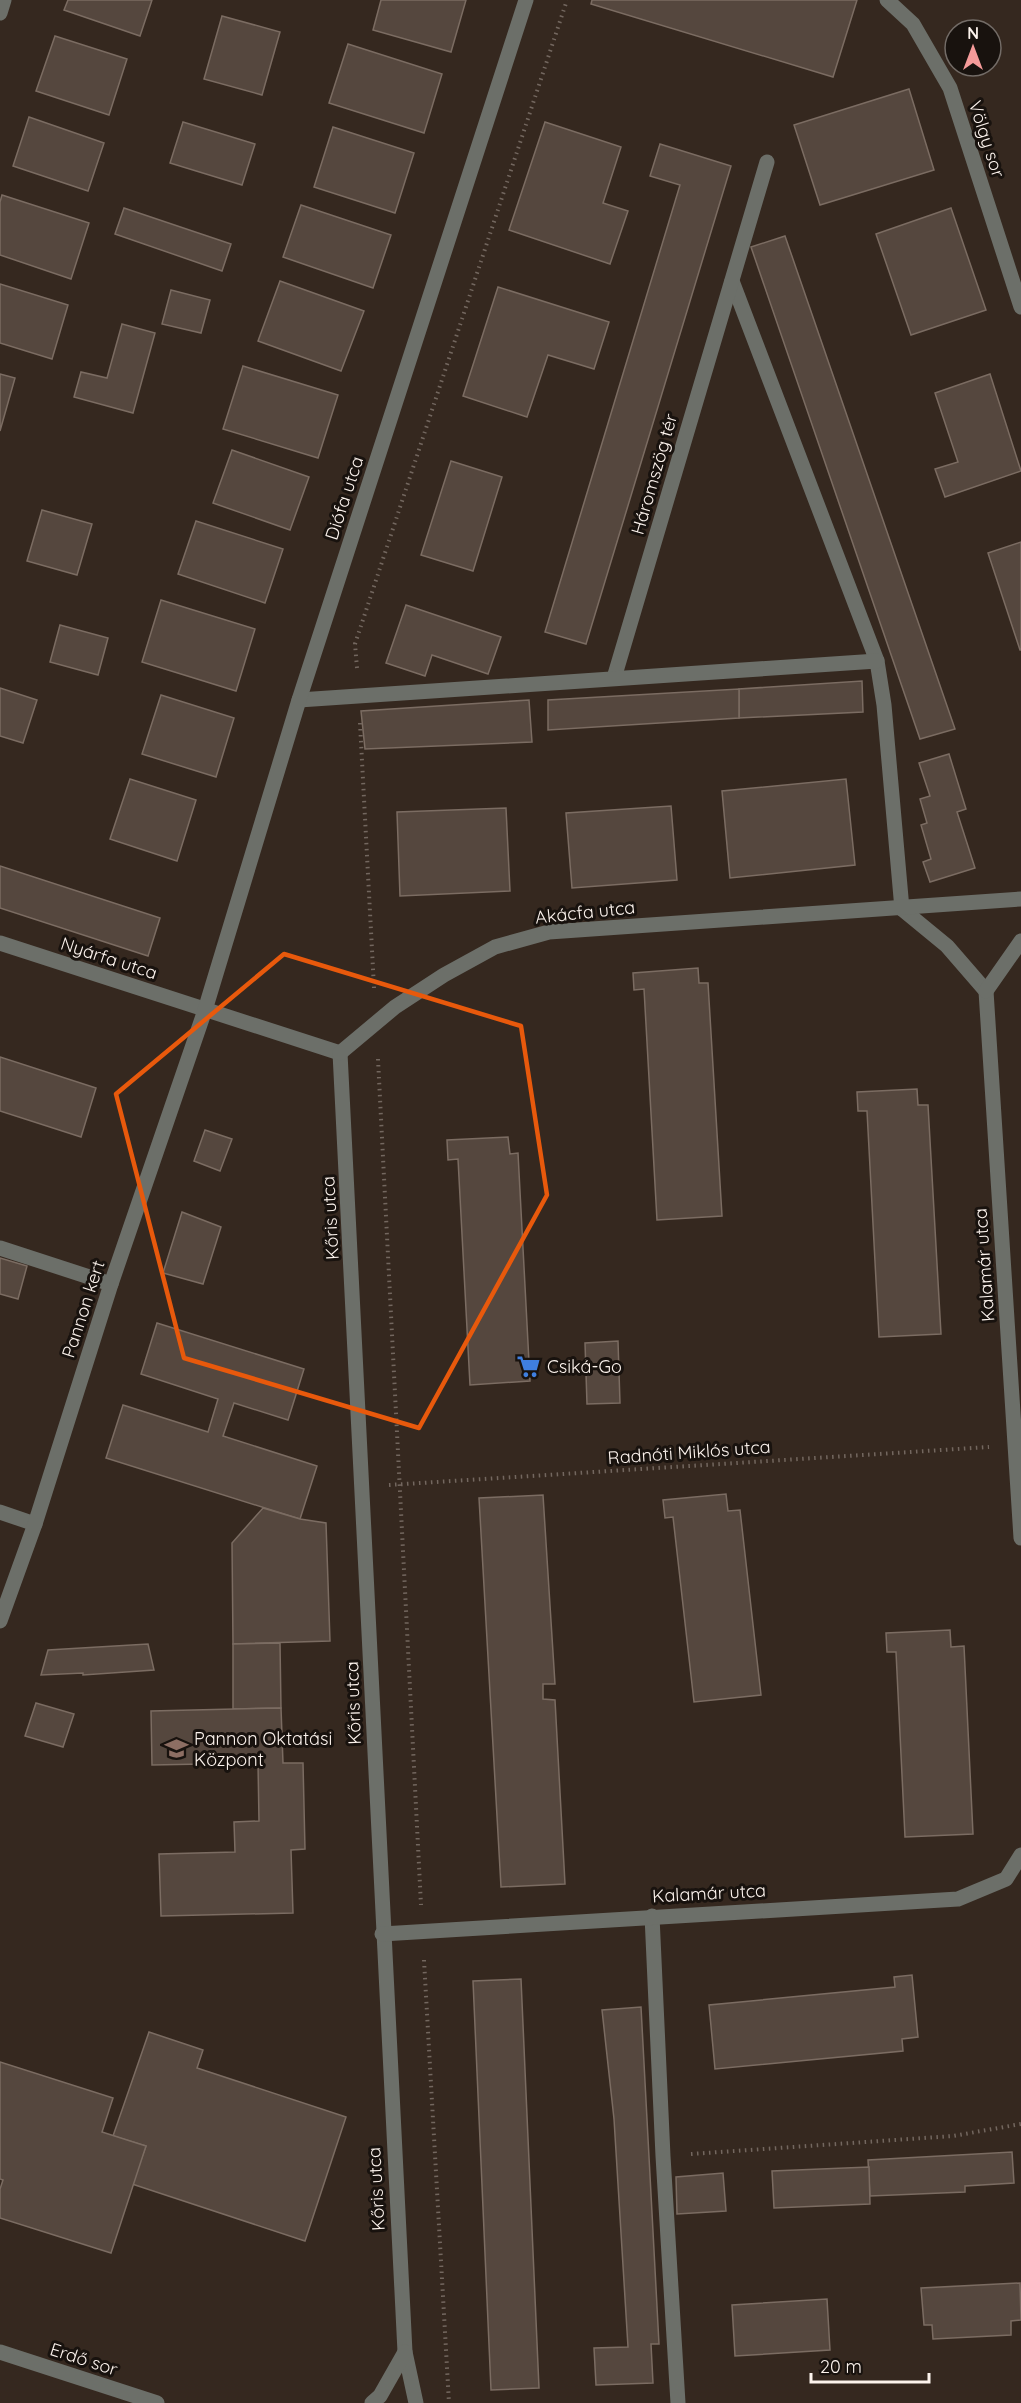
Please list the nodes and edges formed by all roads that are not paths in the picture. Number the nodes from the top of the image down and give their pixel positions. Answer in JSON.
{"nodes":[{"id":1,"x":4,"y":0,"type":"edge"},
{"id":2,"x":526,"y":0,"type":"edge"},
{"id":3,"x":887,"y":0,"type":"edge"},
{"id":4,"x":0,"y":14,"type":"edge"},
{"id":5,"x":767,"y":162,"type":"dead end"},
{"id":6,"x":732,"y":281,"type":"junction"},
{"id":7,"x":1021,"y":307,"type":"edge"},
{"id":8,"x":877,"y":661,"type":"junction"},
{"id":9,"x":614,"y":678,"type":"junction"},
{"id":10,"x":299,"y":700,"type":"junction"},
{"id":11,"x":1021,"y":899,"type":"edge"},
{"id":12,"x":903,"y":909,"type":"junction"},
{"id":13,"x":1021,"y":941,"type":"edge"},
{"id":14,"x":0,"y":944,"type":"edge"},
{"id":15,"x":986,"y":991,"type":"junction"},
{"id":16,"x":205,"y":1010,"type":"junction"},
{"id":17,"x":340,"y":1053,"type":"junction"},
{"id":18,"x":0,"y":1248,"type":"edge"},
{"id":19,"x":111,"y":1284,"type":"junction"},
{"id":20,"x":0,"y":1512,"type":"edge"},
{"id":21,"x":35,"y":1524,"type":"junction"},
{"id":22,"x":1021,"y":1538,"type":"edge"},
{"id":23,"x":0,"y":1621,"type":"edge"},
{"id":24,"x":1021,"y":1855,"type":"edge"},
{"id":25,"x":652,"y":1916,"type":"junction"},
{"id":26,"x":382,"y":1934,"type":"junction"},
{"id":27,"x":0,"y":2352,"type":"edge"},
{"id":28,"x":405,"y":2352,"type":"junction"},
{"id":29,"x":157,"y":2403,"type":"edge"},
{"id":30,"x":372,"y":2403,"type":"edge"},
{"id":31,"x":416,"y":2403,"type":"edge"},
{"id":32,"x":678,"y":2403,"type":"edge"}],
"edges":[{"from":1,"to":4,"type":"street"},
{"from":2,"to":10,"type":"street","name":"Diófa utca"},
{"from":3,"to":7,"type":"street","name":"Völgy sor"},
{"from":5,"to":6,"type":"street","name":"Háromszög tér"},
{"from":6,"to":8,"type":"street"},
{"from":6,"to":9,"type":"street","name":"Háromszög tér"},
{"from":8,"to":9,"type":"street"},
{"from":8,"to":12,"type":"street"},
{"from":9,"to":10,"type":"street"},
{"from":10,"to":16,"type":"street","name":"Diófa utca"},
{"from":11,"to":12,"type":"street","name":"Akácfa utca"},
{"from":12,"to":15,"type":"street"},
{"from":12,"to":17,"type":"street","name":"Akácfa utca"},
{"from":13,"to":15,"type":"street"},
{"from":14,"to":16,"type":"street","name":"Nyárfa utca"},
{"from":15,"to":22,"type":"street","name":"Kalamár utca"},
{"from":16,"to":17,"type":"street"},
{"from":16,"to":19,"type":"street","name":"Pannon kert"},
{"from":17,"to":26,"type":"street","name":"Kőris utca"},
{"from":18,"to":19,"type":"street"},
{"from":19,"to":21,"type":"street","name":"Pannon kert"},
{"from":20,"to":21,"type":"street"},
{"from":21,"to":23,"type":"street","name":"Pannon kert"},
{"from":24,"to":25,"type":"street","name":"Kalamár utca"},
{"from":25,"to":26,"type":"street","name":"Kalamár utca"},
{"from":25,"to":32,"type":"street"},
{"from":26,"to":28,"type":"street","name":"Kőris utca"},
{"from":27,"to":29,"type":"street","name":"Erdő sor"},
{"from":28,"to":30,"type":"street"},
{"from":28,"to":31,"type":"street","name":"Kőris utca"}]}
